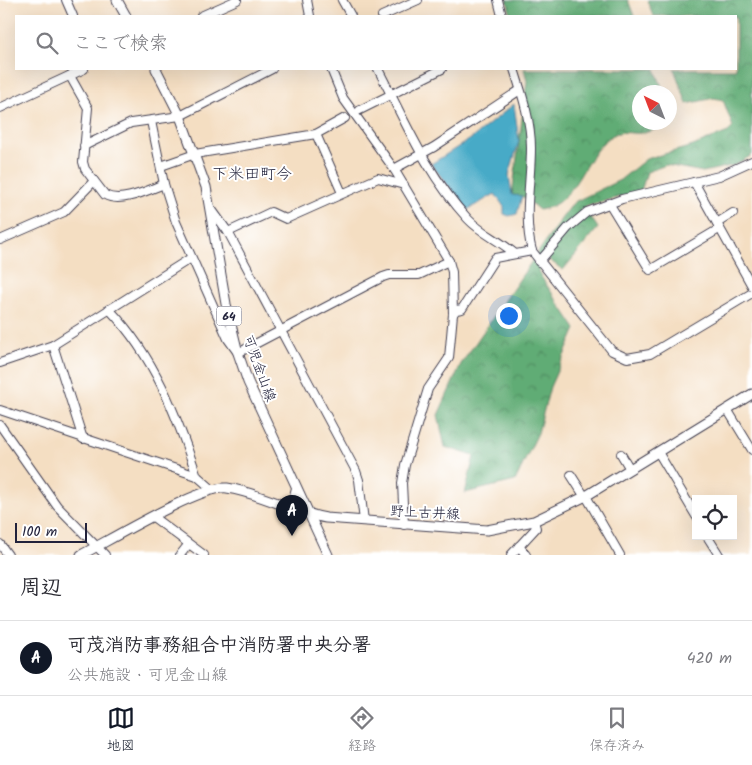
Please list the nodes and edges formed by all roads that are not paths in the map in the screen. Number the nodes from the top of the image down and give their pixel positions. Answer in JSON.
{"nodes":[{"id":1,"x":66,"y":0,"type":"edge"},
{"id":2,"x":118,"y":0,"type":"edge"},
{"id":3,"x":237,"y":0,"type":"edge"},
{"id":4,"x":307,"y":0,"type":"edge"},
{"id":5,"x":342,"y":0,"type":"edge"},
{"id":6,"x":418,"y":0,"type":"edge"},
{"id":7,"x":498,"y":0,"type":"edge"},
{"id":8,"x":73,"y":15,"type":"edge"},
{"id":9,"x":126,"y":15,"type":"edge"},
{"id":10,"x":203,"y":15,"type":"edge"},
{"id":11,"x":310,"y":15,"type":"edge"},
{"id":12,"x":350,"y":15,"type":"edge"},
{"id":13,"x":384,"y":15,"type":"edge"},
{"id":14,"x":502,"y":15,"type":"edge"},
{"id":15,"x":82,"y":70,"type":"edge"},
{"id":16,"x":157,"y":70,"type":"edge"},
{"id":17,"x":270,"y":70,"type":"edge"},
{"id":18,"x":331,"y":70,"type":"edge"},
{"id":19,"x":378,"y":70,"type":"edge"},
{"id":20,"x":440,"y":70,"type":"edge"},
{"id":21,"x":514,"y":70,"type":"edge"},
{"id":22,"x":70,"y":76,"type":"junction"},
{"id":23,"x":520,"y":90,"type":"junction"},
{"id":24,"x":390,"y":93,"type":"junction"},
{"id":25,"x":0,"y":108,"type":"edge"},
{"id":26,"x":360,"y":110,"type":"dead end"},
{"id":27,"x":180,"y":116,"type":"junction"},
{"id":28,"x":345,"y":118,"type":"dead end"},
{"id":29,"x":151,"y":121,"type":"junction"},
{"id":30,"x":316,"y":134,"type":"junction"},
{"id":31,"x":84,"y":146,"type":"junction"},
{"id":32,"x":195,"y":154,"type":"junction"},
{"id":33,"x":420,"y":154,"type":"junction"},
{"id":34,"x":752,"y":161,"type":"edge"},
{"id":35,"x":161,"y":166,"type":"junction"},
{"id":36,"x":394,"y":169,"type":"junction"},
{"id":37,"x":94,"y":181,"type":"junction"},
{"id":38,"x":694,"y":182,"type":"junction"},
{"id":39,"x":164,"y":184,"type":"junction"},
{"id":40,"x":404,"y":185,"type":"junction"},
{"id":41,"x":342,"y":193,"type":"junction"},
{"id":42,"x":609,"y":203,"type":"junction"},
{"id":43,"x":208,"y":206,"type":"junction"},
{"id":44,"x":734,"y":212,"type":"dead end"},
{"id":45,"x":718,"y":226,"type":"junction"},
{"id":46,"x":228,"y":232,"type":"junction"},
{"id":47,"x":0,"y":240,"type":"edge"},
{"id":48,"x":532,"y":251,"type":"junction"},
{"id":49,"x":514,"y":253,"type":"junction"},
{"id":50,"x":191,"y":258,"type":"junction"},
{"id":51,"x":449,"y":261,"type":"junction"},
{"id":52,"x":539,"y":262,"type":"junction"},
{"id":53,"x":752,"y":286,"type":"edge"},
{"id":54,"x":752,"y":293,"type":"edge"},
{"id":55,"x":109,"y":309,"type":"junction"},
{"id":56,"x":453,"y":314,"type":"junction"},
{"id":57,"x":280,"y":332,"type":"junction"},
{"id":58,"x":53,"y":345,"type":"junction"},
{"id":59,"x":238,"y":353,"type":"junction"},
{"id":60,"x":0,"y":363,"type":"edge"},
{"id":61,"x":752,"y":394,"type":"edge"},
{"id":62,"x":727,"y":409,"type":"junction"},
{"id":63,"x":0,"y":410,"type":"edge"},
{"id":64,"x":0,"y":425,"type":"edge"},
{"id":65,"x":83,"y":439,"type":"junction"},
{"id":66,"x":752,"y":450,"type":"edge"},
{"id":67,"x":658,"y":452,"type":"junction"},
{"id":68,"x":621,"y":454,"type":"dead end"},
{"id":69,"x":630,"y":469,"type":"junction"},
{"id":70,"x":197,"y":476,"type":"junction"},
{"id":71,"x":571,"y":476,"type":"dead end"},
{"id":72,"x":296,"y":488,"type":"junction"},
{"id":73,"x":213,"y":490,"type":"junction"},
{"id":74,"x":585,"y":497,"type":"junction"},
{"id":75,"x":285,"y":506,"type":"junction"},
{"id":76,"x":692,"y":509,"type":"edge"},
{"id":77,"x":308,"y":515,"type":"junction"},
{"id":78,"x":153,"y":517,"type":"junction"},
{"id":79,"x":364,"y":521,"type":"junction"},
{"id":80,"x":534,"y":521,"type":"junction"},
{"id":81,"x":404,"y":525,"type":"junction"},
{"id":82,"x":710,"y":540,"type":"edge"},
{"id":83,"x":0,"y":544,"type":"edge"},
{"id":84,"x":188,"y":545,"type":"junction"},
{"id":85,"x":519,"y":546,"type":"junction"},
{"id":86,"x":96,"y":547,"type":"junction"},
{"id":87,"x":8,"y":555,"type":"edge"},
{"id":88,"x":81,"y":555,"type":"edge"},
{"id":89,"x":105,"y":555,"type":"edge"},
{"id":90,"x":180,"y":555,"type":"edge"},
{"id":91,"x":204,"y":555,"type":"edge"},
{"id":92,"x":328,"y":555,"type":"edge"},
{"id":93,"x":511,"y":555,"type":"edge"},
{"id":94,"x":526,"y":555,"type":"edge"},
{"id":95,"x":620,"y":555,"type":"edge"},
{"id":96,"x":718,"y":555,"type":"edge"}],
"edges":[{"from":1,"to":8,"type":"street"},
{"from":2,"to":9,"type":"main road"},
{"from":3,"to":10,"type":"street"},
{"from":4,"to":11,"type":"street"},
{"from":5,"to":12,"type":"street"},
{"from":6,"to":13,"type":"street"},
{"from":7,"to":14,"type":"street"},
{"from":15,"to":22,"type":"street"},
{"from":16,"to":27,"type":"main road","name":"可児金山線","number":"64"},
{"from":17,"to":27,"type":"street"},
{"from":18,"to":36,"type":"street"},
{"from":19,"to":24,"type":"street"},
{"from":20,"to":24,"type":"street"},
{"from":21,"to":23,"type":"street"},
{"from":22,"to":25,"type":"street"},
{"from":22,"to":31,"type":"street"},
{"from":23,"to":33,"type":"street"},
{"from":23,"to":48,"type":"street"},
{"from":24,"to":26,"type":"street"},
{"from":24,"to":33,"type":"street"},
{"from":27,"to":29,"type":"street"},
{"from":27,"to":32,"type":"main road","name":"可児金山線","number":"64"},
{"from":28,"to":30,"type":"street"},
{"from":29,"to":31,"type":"street"},
{"from":29,"to":35,"type":"street"},
{"from":30,"to":32,"type":"street"},
{"from":30,"to":41,"type":"street"},
{"from":31,"to":37,"type":"street"},
{"from":32,"to":35,"type":"street"},
{"from":32,"to":43,"type":"main road","name":"可児金山線","number":"64"},
{"from":33,"to":36,"type":"street"},
{"from":33,"to":49,"type":"street"},
{"from":34,"to":38,"type":"street"},
{"from":35,"to":39,"type":"street"},
{"from":36,"to":40,"type":"street"},
{"from":37,"to":39,"type":"street"},
{"from":37,"to":47,"type":"street"},
{"from":38,"to":42,"type":"street"},
{"from":38,"to":45,"type":"street"},
{"from":39,"to":50,"type":"street"},
{"from":40,"to":41,"type":"street"},
{"from":40,"to":51,"type":"street"},
{"from":41,"to":46,"type":"street"},
{"from":42,"to":45,"type":"street"},
{"from":42,"to":52,"type":"street"},
{"from":43,"to":46,"type":"street"},
{"from":43,"to":59,"type":"main road","name":"可児金山線","number":"64"},
{"from":44,"to":45,"type":"street"},
{"from":45,"to":53,"type":"street"},
{"from":46,"to":57,"type":"street"},
{"from":48,"to":49,"type":"street"},
{"from":48,"to":52,"type":"street"},
{"from":49,"to":56,"type":"street"},
{"from":50,"to":55,"type":"street"},
{"from":50,"to":59,"type":"street"},
{"from":51,"to":56,"type":"street"},
{"from":51,"to":57,"type":"street"},
{"from":52,"to":54,"type":"street"},
{"from":55,"to":58,"type":"street"},
{"from":55,"to":70,"type":"street"},
{"from":56,"to":81,"type":"street"},
{"from":57,"to":59,"type":"street"},
{"from":57,"to":79,"type":"street"},
{"from":58,"to":60,"type":"street"},
{"from":58,"to":65,"type":"street"},
{"from":59,"to":72,"type":"main road","name":"可児金山線","number":"64"},
{"from":61,"to":62,"type":"main road","name":"野上古井線"},
{"from":62,"to":66,"type":"street"},
{"from":62,"to":67,"type":"main road","name":"野上古井線"},
{"from":63,"to":65,"type":"street"},
{"from":64,"to":86,"type":"street"},
{"from":65,"to":70,"type":"street"},
{"from":67,"to":69,"type":"main road","name":"野上古井線"},
{"from":67,"to":76,"type":"street"},
{"from":68,"to":69,"type":"street"},
{"from":69,"to":74,"type":"main road","name":"野上古井線"},
{"from":70,"to":73,"type":"street"},
{"from":71,"to":74,"type":"street"},
{"from":72,"to":75,"type":"street"},
{"from":72,"to":77,"type":"main road","name":"可児金山線","number":"64"},
{"from":73,"to":75,"type":"main road","name":"野上古井線"},
{"from":73,"to":78,"type":"main road","name":"野上古井線"},
{"from":74,"to":80,"type":"main road","name":"野上古井線"},
{"from":74,"to":95,"type":"street"},
{"from":75,"to":77,"type":"main road","name":"野上古井線"},
{"from":77,"to":79,"type":"main road","name":"野上古井線"},
{"from":77,"to":92,"type":"main road","name":"可児金山線","number":"64"},
{"from":78,"to":84,"type":"street"},
{"from":78,"to":86,"type":"main road","name":"野上古井線"},
{"from":79,"to":81,"type":"main road","name":"野上古井線"},
{"from":80,"to":81,"type":"main road","name":"野上古井線"},
{"from":80,"to":85,"type":"street"},
{"from":82,"to":96,"type":"street"},
{"from":83,"to":87,"type":"street"},
{"from":84,"to":90,"type":"street"},
{"from":84,"to":91,"type":"street"},
{"from":85,"to":93,"type":"street"},
{"from":85,"to":94,"type":"street"},
{"from":86,"to":88,"type":"main road","name":"野上古井線"},
{"from":86,"to":89,"type":"street"}]}
